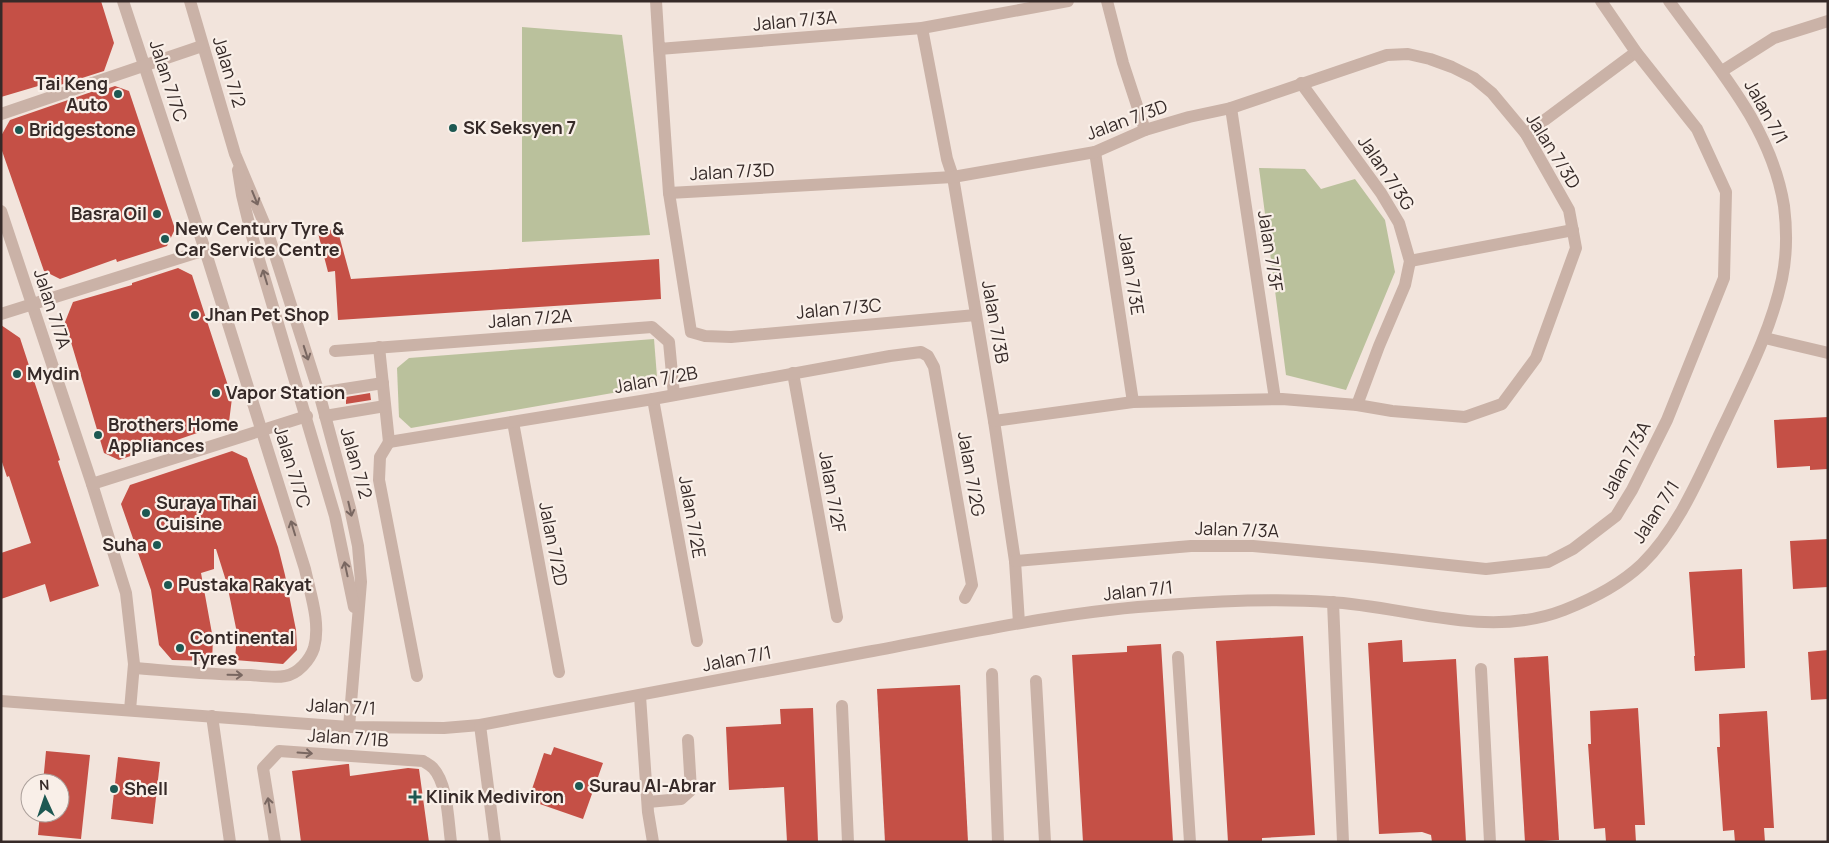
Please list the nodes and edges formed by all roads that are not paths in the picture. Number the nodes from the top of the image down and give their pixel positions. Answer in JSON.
{"nodes":[{"id":1,"x":124,"y":1,"type":"edge"},
{"id":2,"x":190,"y":1,"type":"edge"},
{"id":3,"x":656,"y":1,"type":"edge"},
{"id":4,"x":1068,"y":1,"type":"edge"},
{"id":5,"x":1107,"y":1,"type":"edge"},
{"id":6,"x":1601,"y":1,"type":"edge"},
{"id":7,"x":1669,"y":1,"type":"edge"},
{"id":8,"x":1828,"y":21,"type":"edge"},
{"id":9,"x":922,"y":28,"type":"junction"},
{"id":10,"x":202,"y":46,"type":"junction"},
{"id":11,"x":659,"y":49,"type":"junction"},
{"id":12,"x":1636,"y":52,"type":"junction"},
{"id":13,"x":144,"y":66,"type":"junction"},
{"id":14,"x":1722,"y":71,"type":"junction"},
{"id":15,"x":1301,"y":83,"type":"junction"},
{"id":16,"x":1231,"y":108,"type":"junction"},
{"id":17,"x":1,"y":114,"type":"edge"},
{"id":18,"x":1144,"y":130,"type":"junction"},
{"id":19,"x":1526,"y":134,"type":"junction"},
{"id":20,"x":1095,"y":152,"type":"junction"},
{"id":21,"x":236,"y":154,"type":"junction"},
{"id":22,"x":953,"y":177,"type":"junction"},
{"id":23,"x":669,"y":193,"type":"junction"},
{"id":24,"x":1,"y":211,"type":"edge"},
{"id":25,"x":1573,"y":230,"type":"junction"},
{"id":26,"x":205,"y":250,"type":"junction"},
{"id":27,"x":1410,"y":261,"type":"junction"},
{"id":28,"x":32,"y":304,"type":"junction"},
{"id":29,"x":1,"y":314,"type":"edge"},
{"id":30,"x":976,"y":315,"type":"junction"},
{"id":31,"x":1765,"y":338,"type":"junction"},
{"id":32,"x":379,"y":347,"type":"junction"},
{"id":33,"x":335,"y":351,"type":"dead end"},
{"id":34,"x":1828,"y":353,"type":"edge"},
{"id":35,"x":928,"y":356,"type":"joint"},
{"id":36,"x":793,"y":373,"type":"junction"},
{"id":37,"x":383,"y":383,"type":"junction"},
{"id":38,"x":319,"y":393,"type":"junction"},
{"id":39,"x":674,"y":394,"type":"junction"},
{"id":40,"x":653,"y":399,"type":"junction"},
{"id":41,"x":1275,"y":399,"type":"junction"},
{"id":42,"x":1133,"y":402,"type":"junction"},
{"id":43,"x":1357,"y":405,"type":"junction"},
{"id":44,"x":385,"y":406,"type":"junction"},
{"id":45,"x":307,"y":416,"type":"junction"},
{"id":46,"x":324,"y":416,"type":"junction"},
{"id":47,"x":994,"y":421,"type":"junction"},
{"id":48,"x":513,"y":422,"type":"junction"},
{"id":49,"x":262,"y":430,"type":"junction"},
{"id":50,"x":388,"y":442,"type":"junction"},
{"id":51,"x":92,"y":484,"type":"junction"},
{"id":52,"x":1015,"y":561,"type":"junction"},
{"id":53,"x":965,"y":598,"type":"dead end"},
{"id":54,"x":1333,"y":602,"type":"junction"},
{"id":55,"x":357,"y":616,"type":"junction"},
{"id":56,"x":838,"y":617,"type":"dead end"},
{"id":57,"x":1018,"y":623,"type":"junction"},
{"id":58,"x":697,"y":641,"type":"dead end"},
{"id":59,"x":1178,"y":657,"type":"dead end"},
{"id":60,"x":134,"y":668,"type":"junction"},
{"id":61,"x":1480,"y":669,"type":"dead end"},
{"id":62,"x":559,"y":672,"type":"dead end"},
{"id":63,"x":992,"y":674,"type":"dead end"},
{"id":64,"x":416,"y":676,"type":"dead end"},
{"id":65,"x":1036,"y":681,"type":"dead end"},
{"id":66,"x":640,"y":696,"type":"junction"},
{"id":67,"x":1,"y":701,"type":"edge"},
{"id":68,"x":842,"y":706,"type":"dead end"},
{"id":69,"x":130,"y":710,"type":"junction"},
{"id":70,"x":212,"y":716,"type":"junction"},
{"id":71,"x":480,"y":725,"type":"junction"},
{"id":72,"x":348,"y":727,"type":"junction"},
{"id":73,"x":688,"y":740,"type":"dead end"},
{"id":74,"x":648,"y":802,"type":"junction"},
{"id":75,"x":491,"y":841,"type":"edge"},
{"id":76,"x":230,"y":842,"type":"edge"},
{"id":77,"x":275,"y":842,"type":"edge"},
{"id":78,"x":451,"y":842,"type":"edge"},
{"id":79,"x":653,"y":842,"type":"edge"},
{"id":80,"x":848,"y":842,"type":"edge"},
{"id":81,"x":998,"y":842,"type":"edge"},
{"id":82,"x":1046,"y":842,"type":"edge"},
{"id":83,"x":1190,"y":842,"type":"edge"},
{"id":84,"x":1344,"y":842,"type":"edge"},
{"id":85,"x":1490,"y":842,"type":"edge"}],
"edges":[{"from":1,"to":13,"type":"street","name":"Jalan 7/7C"},
{"from":2,"to":10,"type":"street","name":"Jalan 7/2"},
{"from":3,"to":11,"type":"street"},
{"from":4,"to":9,"type":"street","name":"Jalan 7/3A"},
{"from":5,"to":18,"type":"street"},
{"from":6,"to":12,"type":"street","name":"Jalan 7/3A"},
{"from":7,"to":14,"type":"street","name":"Jalan 7/1"},
{"from":8,"to":14,"type":"street"},
{"from":9,"to":11,"type":"street","name":"Jalan 7/3A"},
{"from":9,"to":22,"type":"street","name":"Jalan 7/3B"},
{"from":10,"to":13,"type":"street"},
{"from":10,"to":21,"type":"street","name":"Jalan 7/2"},
{"from":11,"to":23,"type":"street"},
{"from":12,"to":19,"type":"street"},
{"from":12,"to":52,"type":"street","name":"Jalan 7/3A"},
{"from":13,"to":17,"type":"street"},
{"from":13,"to":26,"type":"street","name":"Jalan 7/7C"},
{"from":14,"to":31,"type":"street","name":"Jalan 7/1"},
{"from":15,"to":16,"type":"street","name":"Jalan 7/3D"},
{"from":15,"to":19,"type":"street","name":"Jalan 7/3D"},
{"from":15,"to":27,"type":"street","name":"Jalan 7/3G"},
{"from":16,"to":18,"type":"street","name":"Jalan 7/3D"},
{"from":16,"to":41,"type":"street","name":"Jalan 7/3F"},
{"from":18,"to":20,"type":"street","name":"Jalan 7/3D"},
{"from":19,"to":25,"type":"street","name":"Jalan 7/3D"},
{"from":20,"to":22,"type":"street","name":"Jalan 7/3D"},
{"from":20,"to":42,"type":"street","name":"Jalan 7/3E"},
{"from":21,"to":38,"type":"street","name":"Jalan 7/2","one_way":true},
{"from":45,"to":21,"type":"street","name":"Jalan 7/2","one_way":true},
{"from":22,"to":23,"type":"street","name":"Jalan 7/3D"},
{"from":22,"to":30,"type":"street","name":"Jalan 7/3B"},
{"from":23,"to":30,"type":"street","name":"Jalan 7/3C"},
{"from":24,"to":28,"type":"street","name":"Jalan 7/7A"},
{"from":25,"to":27,"type":"street"},
{"from":25,"to":43,"type":"street","name":"Jalan 7/3D"},
{"from":26,"to":28,"type":"street"},
{"from":26,"to":49,"type":"street","name":"Jalan 7/7C"},
{"from":27,"to":43,"type":"street","name":"Jalan 7/3G"},
{"from":28,"to":29,"type":"street"},
{"from":28,"to":51,"type":"street","name":"Jalan 7/7A"},
{"from":30,"to":47,"type":"street","name":"Jalan 7/3B"},
{"from":31,"to":34,"type":"street"},
{"from":31,"to":54,"type":"street","name":"Jalan 7/1"},
{"from":32,"to":33,"type":"street","name":"Jalan 7/2A"},
{"from":32,"to":37,"type":"street"},
{"from":32,"to":39,"type":"street","name":"Jalan 7/2A"},
{"from":35,"to":36,"type":"street","name":"Jalan 7/2B"},
{"from":35,"to":53,"type":"street","name":"Jalan 7/2G"},
{"from":36,"to":39,"type":"street","name":"Jalan 7/2B"},
{"from":36,"to":56,"type":"street","name":"Jalan 7/2F"},
{"from":37,"to":38,"type":"street"},
{"from":37,"to":44,"type":"street"},
{"from":38,"to":46,"type":"street","name":"Jalan 7/2"},
{"from":39,"to":40,"type":"street","name":"Jalan 7/2B"},
{"from":40,"to":48,"type":"street","name":"Jalan 7/2B"},
{"from":40,"to":58,"type":"street","name":"Jalan 7/2E"},
{"from":41,"to":42,"type":"street","name":"Jalan 7/3D"},
{"from":41,"to":43,"type":"street","name":"Jalan 7/3D"},
{"from":42,"to":47,"type":"street","name":"Jalan 7/3D"},
{"from":44,"to":46,"type":"street"},
{"from":44,"to":50,"type":"street"},
{"from":45,"to":49,"type":"street"},
{"from":55,"to":45,"type":"street","name":"Jalan 7/2","one_way":true},
{"from":46,"to":55,"type":"street","name":"Jalan 7/2","one_way":true},
{"from":47,"to":52,"type":"street","name":"Jalan 7/3B"},
{"from":48,"to":50,"type":"street","name":"Jalan 7/2B"},
{"from":48,"to":62,"type":"street","name":"Jalan 7/2D"},
{"from":49,"to":51,"type":"street"},
{"from":60,"to":49,"type":"street","name":"Jalan 7/7C","one_way":true},
{"from":50,"to":64,"type":"street"},
{"from":51,"to":60,"type":"street","name":"Jalan 7/7A"},
{"from":52,"to":57,"type":"street","name":"Jalan 7/3B"},
{"from":54,"to":57,"type":"street","name":"Jalan 7/1"},
{"from":54,"to":84,"type":"street"},
{"from":55,"to":72,"type":"street","name":"Jalan 7/2"},
{"from":57,"to":66,"type":"street","name":"Jalan 7/1"},
{"from":59,"to":83,"type":"street"},
{"from":60,"to":69,"type":"street","name":"Jalan 7/7A"},
{"from":61,"to":85,"type":"street"},
{"from":63,"to":81,"type":"street"},
{"from":65,"to":82,"type":"street"},
{"from":66,"to":71,"type":"street","name":"Jalan 7/1"},
{"from":66,"to":74,"type":"street"},
{"from":67,"to":69,"type":"street","name":"Jalan 7/1"},
{"from":68,"to":80,"type":"street"},
{"from":69,"to":70,"type":"street","name":"Jalan 7/1"},
{"from":70,"to":72,"type":"street","name":"Jalan 7/1"},
{"from":70,"to":76,"type":"street"},
{"from":71,"to":72,"type":"street","name":"Jalan 7/1"},
{"from":71,"to":75,"type":"street"},
{"from":73,"to":74,"type":"street"},
{"from":74,"to":79,"type":"street"},
{"from":77,"to":78,"type":"street","name":"Jalan 7/1B","one_way":true}]}
